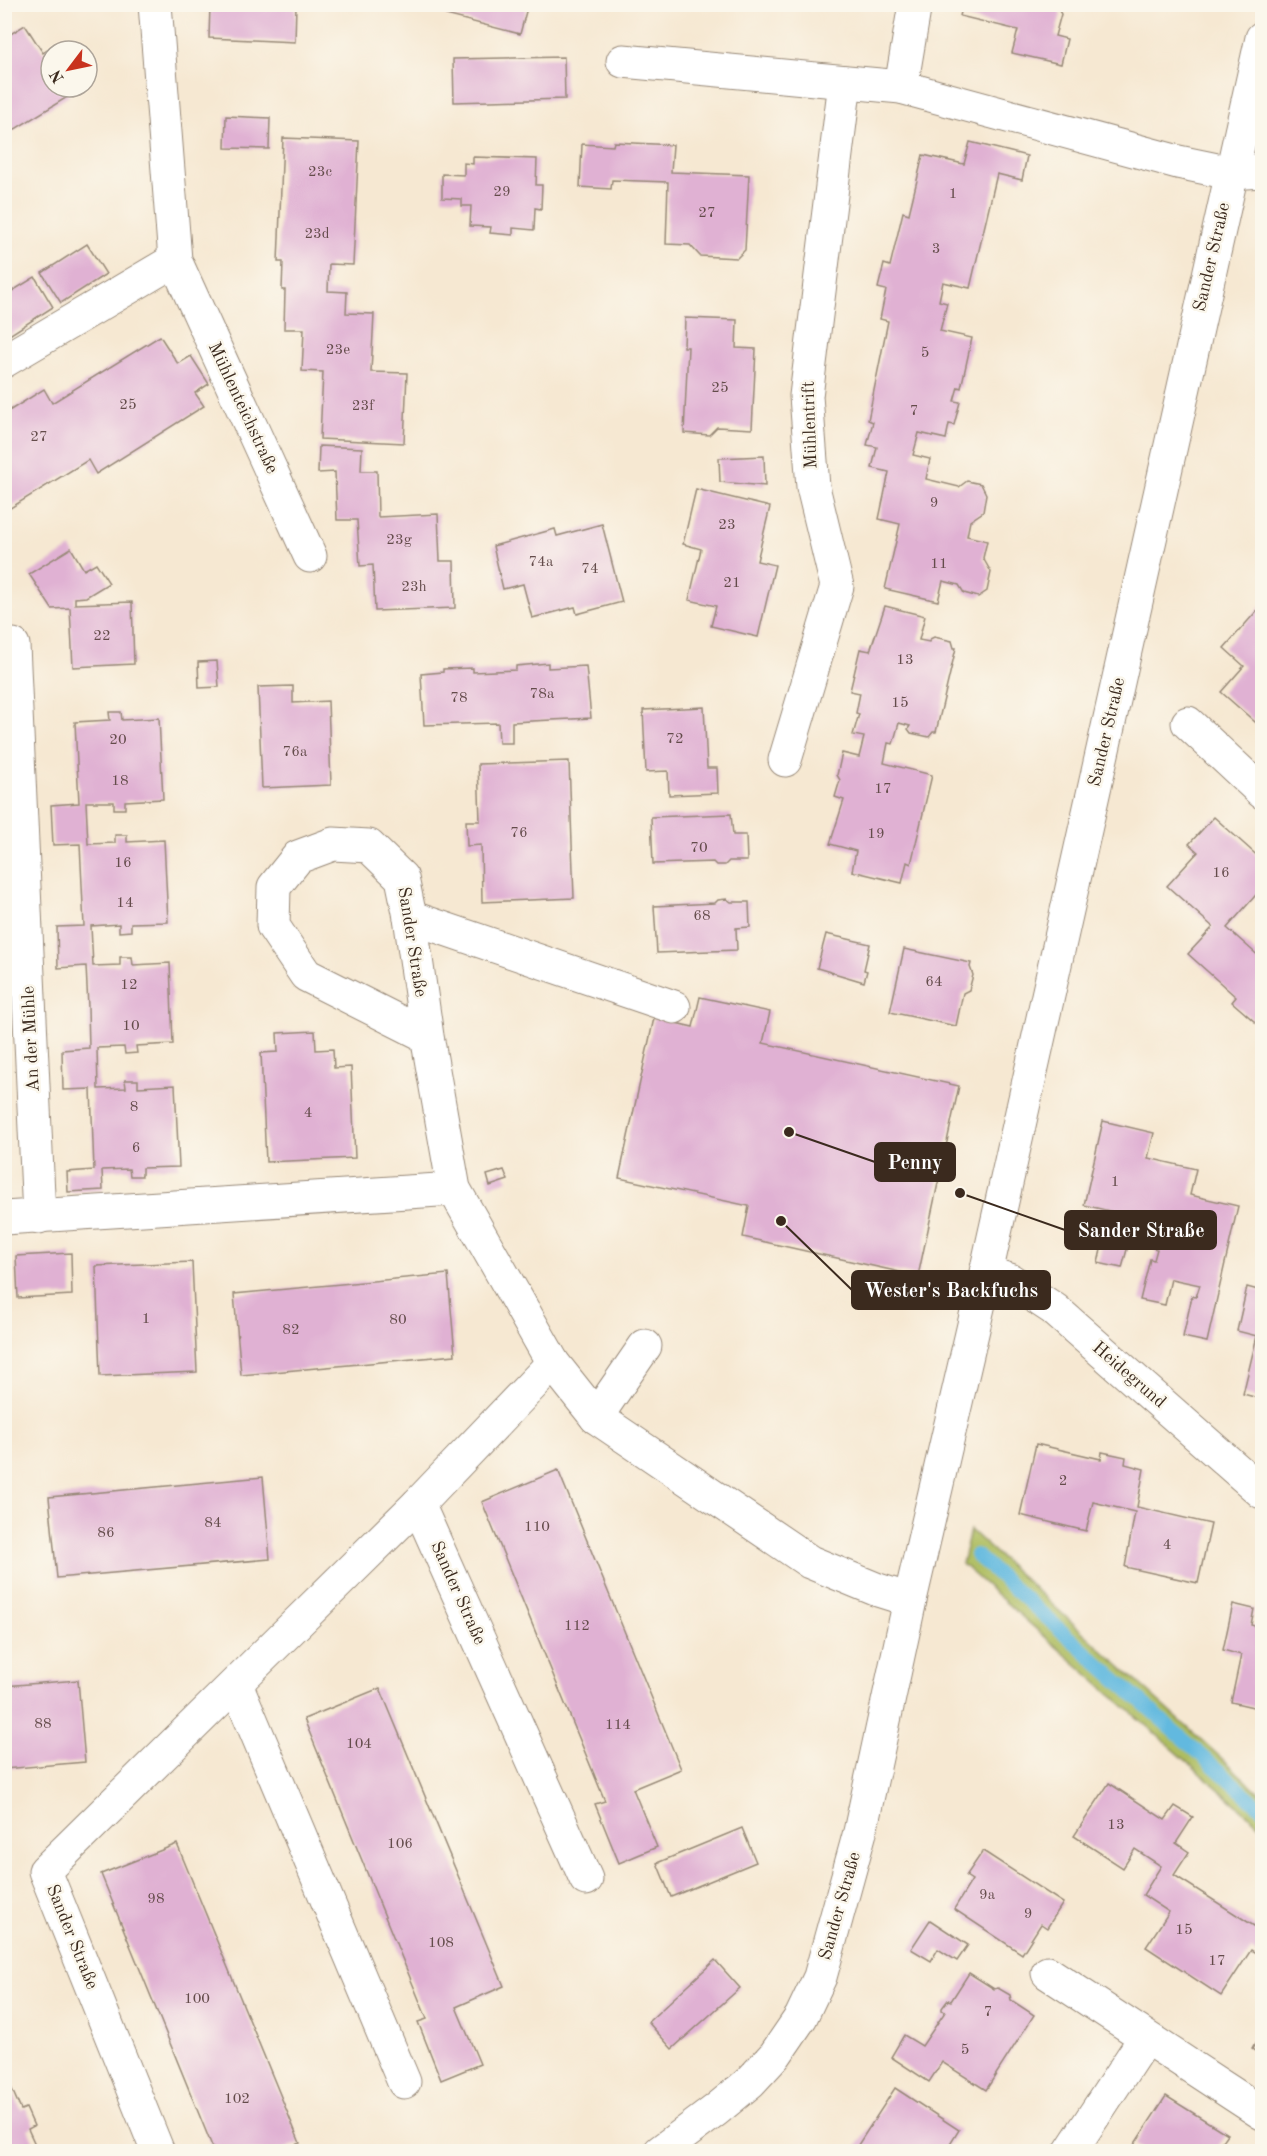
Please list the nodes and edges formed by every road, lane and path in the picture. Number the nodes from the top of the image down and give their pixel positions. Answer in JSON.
{"nodes":[{"id":1,"x":155,"y":4,"type":"edge"},
{"id":2,"x":915,"y":4,"type":"edge"},
{"id":3,"x":1263,"y":38,"type":"edge"},
{"id":4,"x":623,"y":61,"type":"dead end"},
{"id":5,"x":845,"y":82,"type":"junction"},
{"id":6,"x":901,"y":87,"type":"junction"},
{"id":7,"x":1247,"y":172,"type":"edge"},
{"id":8,"x":175,"y":260,"type":"junction"},
{"id":9,"x":4,"y":361,"type":"edge"},
{"id":10,"x":310,"y":555,"type":"dead end"},
{"id":11,"x":13,"y":645,"type":"dead end"},
{"id":12,"x":1188,"y":723,"type":"dead end"},
{"id":13,"x":785,"y":760,"type":"dead end"},
{"id":14,"x":1263,"y":792,"type":"edge"},
{"id":15,"x":410,"y":917,"type":"junction"},
{"id":16,"x":674,"y":1007,"type":"dead end"},
{"id":17,"x":427,"y":1036,"type":"junction"},
{"id":18,"x":454,"y":1189,"type":"junction"},
{"id":19,"x":39,"y":1217,"type":"junction"},
{"id":20,"x":4,"y":1218,"type":"edge"},
{"id":21,"x":986,"y":1273,"type":"junction"},
{"id":22,"x":645,"y":1346,"type":"dead end"},
{"id":23,"x":553,"y":1363,"type":"junction"},
{"id":24,"x":597,"y":1417,"type":"junction"},
{"id":25,"x":1263,"y":1492,"type":"edge"},
{"id":26,"x":418,"y":1504,"type":"junction"},
{"id":27,"x":910,"y":1600,"type":"junction"},
{"id":28,"x":236,"y":1684,"type":"junction"},
{"id":29,"x":586,"y":1879,"type":"dead end"},
{"id":30,"x":1048,"y":1973,"type":"dead end"},
{"id":31,"x":1145,"y":2038,"type":"junction"},
{"id":32,"x":404,"y":2082,"type":"dead end"},
{"id":33,"x":1263,"y":2114,"type":"edge"},
{"id":34,"x":158,"y":2151,"type":"edge"},
{"id":35,"x":660,"y":2151,"type":"edge"},
{"id":36,"x":1070,"y":2151,"type":"edge"}],
"edges":[{"from":1,"to":8,"type":"street","name":"Mühlenteichstraße"},
{"from":2,"to":6,"type":"street"},
{"from":3,"to":7,"type":"street","name":"Sander Straße"},
{"from":4,"to":5,"type":"street"},
{"from":5,"to":6,"type":"street"},
{"from":5,"to":13,"type":"street","name":"Mühlentrift"},
{"from":6,"to":7,"type":"street"},
{"from":7,"to":21,"type":"street","name":"Sander Straße"},
{"from":8,"to":9,"type":"street"},
{"from":8,"to":10,"type":"street","name":"Mühlenteichstraße"},
{"from":11,"to":19,"type":"street","name":"An der Mühle"},
{"from":12,"to":14,"type":"street"},
{"from":15,"to":16,"type":"street"},
{"from":15,"to":17,"type":"street","name":"Sander Straße"},
{"from":15,"to":17,"type":"street","name":"Sander Straße"},
{"from":17,"to":18,"type":"street","name":"Sander Straße"},
{"from":18,"to":19,"type":"street"},
{"from":18,"to":23,"type":"street","name":"Sander Straße"},
{"from":19,"to":20,"type":"street"},
{"from":21,"to":25,"type":"street","name":"Heidegrund"},
{"from":21,"to":27,"type":"street","name":"Sander Straße"},
{"from":22,"to":24,"type":"street"},
{"from":23,"to":24,"type":"street","name":"Sander Straße"},
{"from":23,"to":26,"type":"street","name":"Sander Straße"},
{"from":24,"to":27,"type":"street","name":"Sander Straße"},
{"from":26,"to":28,"type":"street","name":"Sander Straße"},
{"from":26,"to":29,"type":"street","name":"Sander Straße"},
{"from":27,"to":35,"type":"street","name":"Sander Straße"},
{"from":28,"to":32,"type":"street"},
{"from":28,"to":34,"type":"street","name":"Sander Straße"},
{"from":30,"to":31,"type":"street"},
{"from":31,"to":33,"type":"street"},
{"from":31,"to":36,"type":"street"}]}
